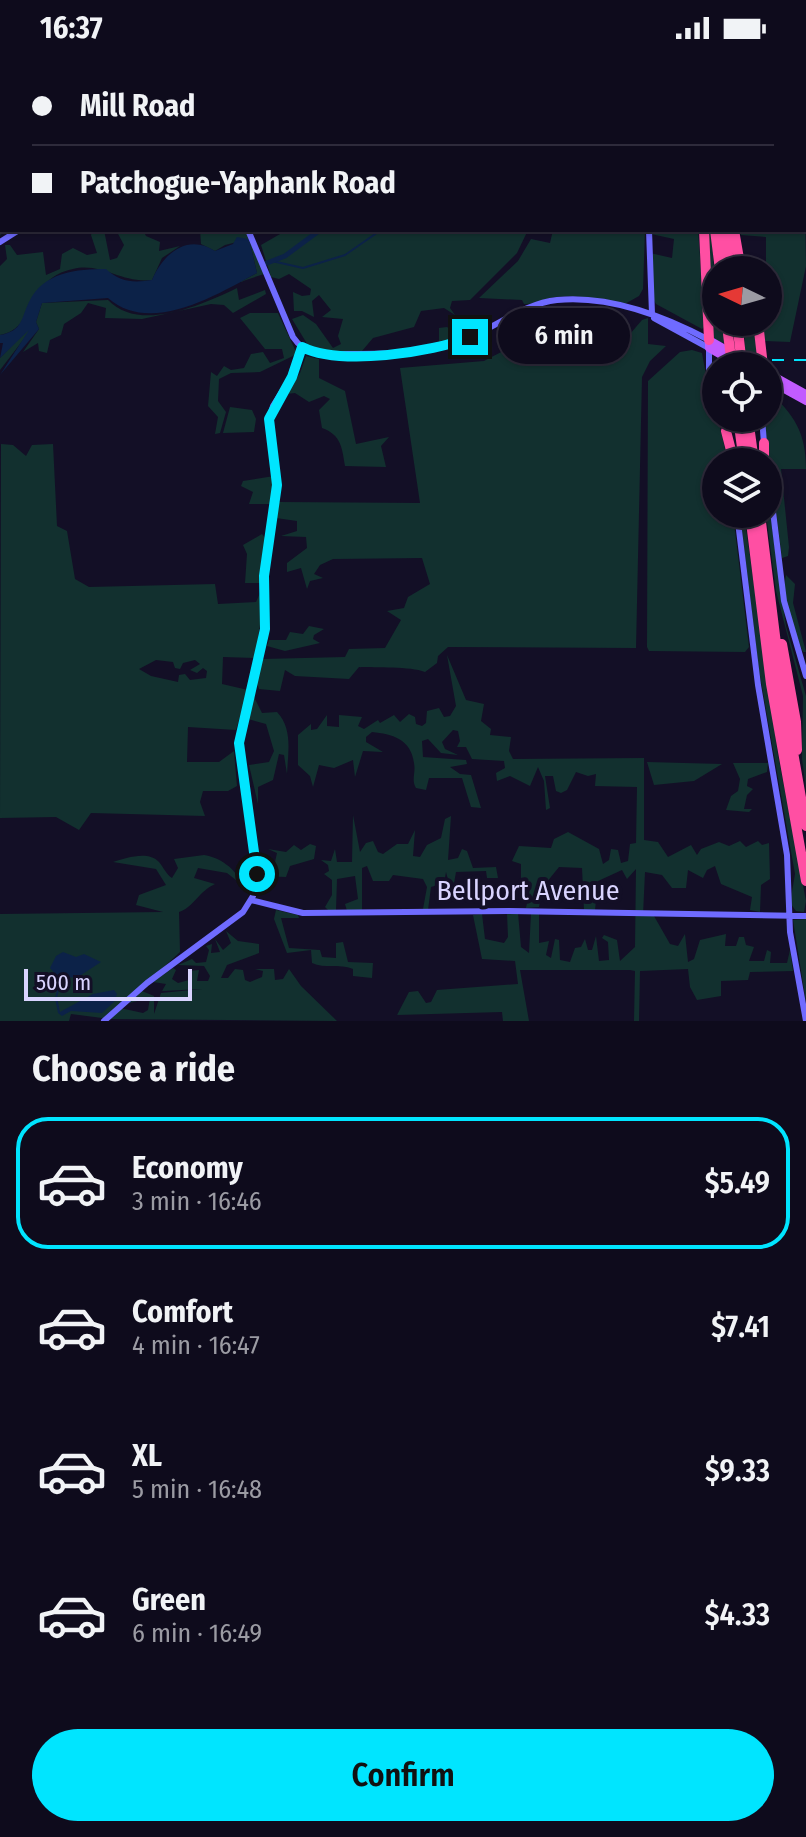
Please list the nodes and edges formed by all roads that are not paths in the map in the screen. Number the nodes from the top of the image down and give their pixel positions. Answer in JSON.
{"nodes":[{"id":1,"x":249,"y":232,"type":"edge"},
{"id":2,"x":649,"y":232,"type":"edge"},
{"id":3,"x":704,"y":232,"type":"edge"},
{"id":4,"x":715,"y":232,"type":"edge"},
{"id":5,"x":725,"y":232,"type":"edge"},
{"id":6,"x":734,"y":232,"type":"edge"},
{"id":7,"x":718,"y":256,"type":"edge"},
{"id":8,"x":728,"y":256,"type":"edge"},
{"id":9,"x":739,"y":256,"type":"edge"},
{"id":10,"x":649,"y":299,"type":"junction"},
{"id":11,"x":638,"y":311,"type":"junction"},
{"id":12,"x":652,"y":316,"type":"junction"},
{"id":13,"x":681,"y":325,"type":"junction"},
{"id":14,"x":293,"y":337,"type":"junction"},
{"id":15,"x":709,"y":344,"type":"junction"},
{"id":16,"x":302,"y":347,"type":"junction"},
{"id":17,"x":709,"y":352,"type":"edge"},
{"id":18,"x":721,"y":352,"type":"edge"},
{"id":19,"x":726,"y":352,"type":"edge"},
{"id":20,"x":298,"y":361,"type":"junction"},
{"id":21,"x":782,"y":381,"type":"edge"},
{"id":22,"x":782,"y":388,"type":"edge"},
{"id":23,"x":806,"y":394,"type":"edge"},
{"id":24,"x":806,"y":401,"type":"edge"},
{"id":25,"x":763,"y":432,"type":"edge"},
{"id":26,"x":764,"y":443,"type":"joint"},
{"id":27,"x":764,"y":448,"type":"edge"},
{"id":28,"x":739,"y":528,"type":"edge"},
{"id":29,"x":751,"y":528,"type":"edge"},
{"id":30,"x":762,"y":528,"type":"edge"},
{"id":31,"x":775,"y":528,"type":"edge"},
{"id":32,"x":806,"y":676,"type":"edge"},
{"id":33,"x":806,"y":826,"type":"edge"},
{"id":34,"x":806,"y":881,"type":"edge"},
{"id":35,"x":251,"y":900,"type":"junction"},
{"id":36,"x":788,"y":915,"type":"junction"},
{"id":37,"x":806,"y":916,"type":"edge"},
{"id":38,"x":104,"y":1021,"type":"edge"},
{"id":39,"x":806,"y":1021,"type":"edge"}],
"edges":[{"from":1,"to":14,"type":"main road"},
{"from":2,"to":10,"type":"main road"},
{"from":3,"to":15,"type":"highway"},
{"from":4,"to":7,"type":"highway"},
{"from":5,"to":8,"type":"highway"},
{"from":6,"to":9,"type":"highway"},
{"from":10,"to":11,"type":"main road"},
{"from":10,"to":12,"type":"main road"},
{"from":10,"to":13,"type":"main road"},
{"from":11,"to":12,"type":"main road"},
{"from":11,"to":16,"type":"main road"},
{"from":12,"to":13,"type":"main road"},
{"from":12,"to":15,"type":"main road"},
{"from":13,"to":15,"type":"main road"},
{"from":14,"to":16,"type":"main road"},
{"from":14,"to":20,"type":"main road"},
{"from":15,"to":17,"type":"main road"},
{"from":15,"to":18,"type":"main road"},
{"from":15,"to":19,"type":"main road"},
{"from":16,"to":20,"type":"main road"},
{"from":20,"to":35,"type":"main road"},
{"from":21,"to":23,"type":"main road"},
{"from":22,"to":24,"type":"main road"},
{"from":25,"to":26,"type":"main road"},
{"from":26,"to":27,"type":"highway"},
{"from":28,"to":36,"type":"main road"},
{"from":29,"to":34,"type":"highway"},
{"from":30,"to":33,"type":"highway"},
{"from":31,"to":32,"type":"main road"},
{"from":35,"to":36,"type":"main road","name":"Bellport Avenue"},
{"from":35,"to":38,"type":"main road"},
{"from":36,"to":37,"type":"main road","name":"Bellport Avenue"},
{"from":36,"to":39,"type":"main road"}]}
